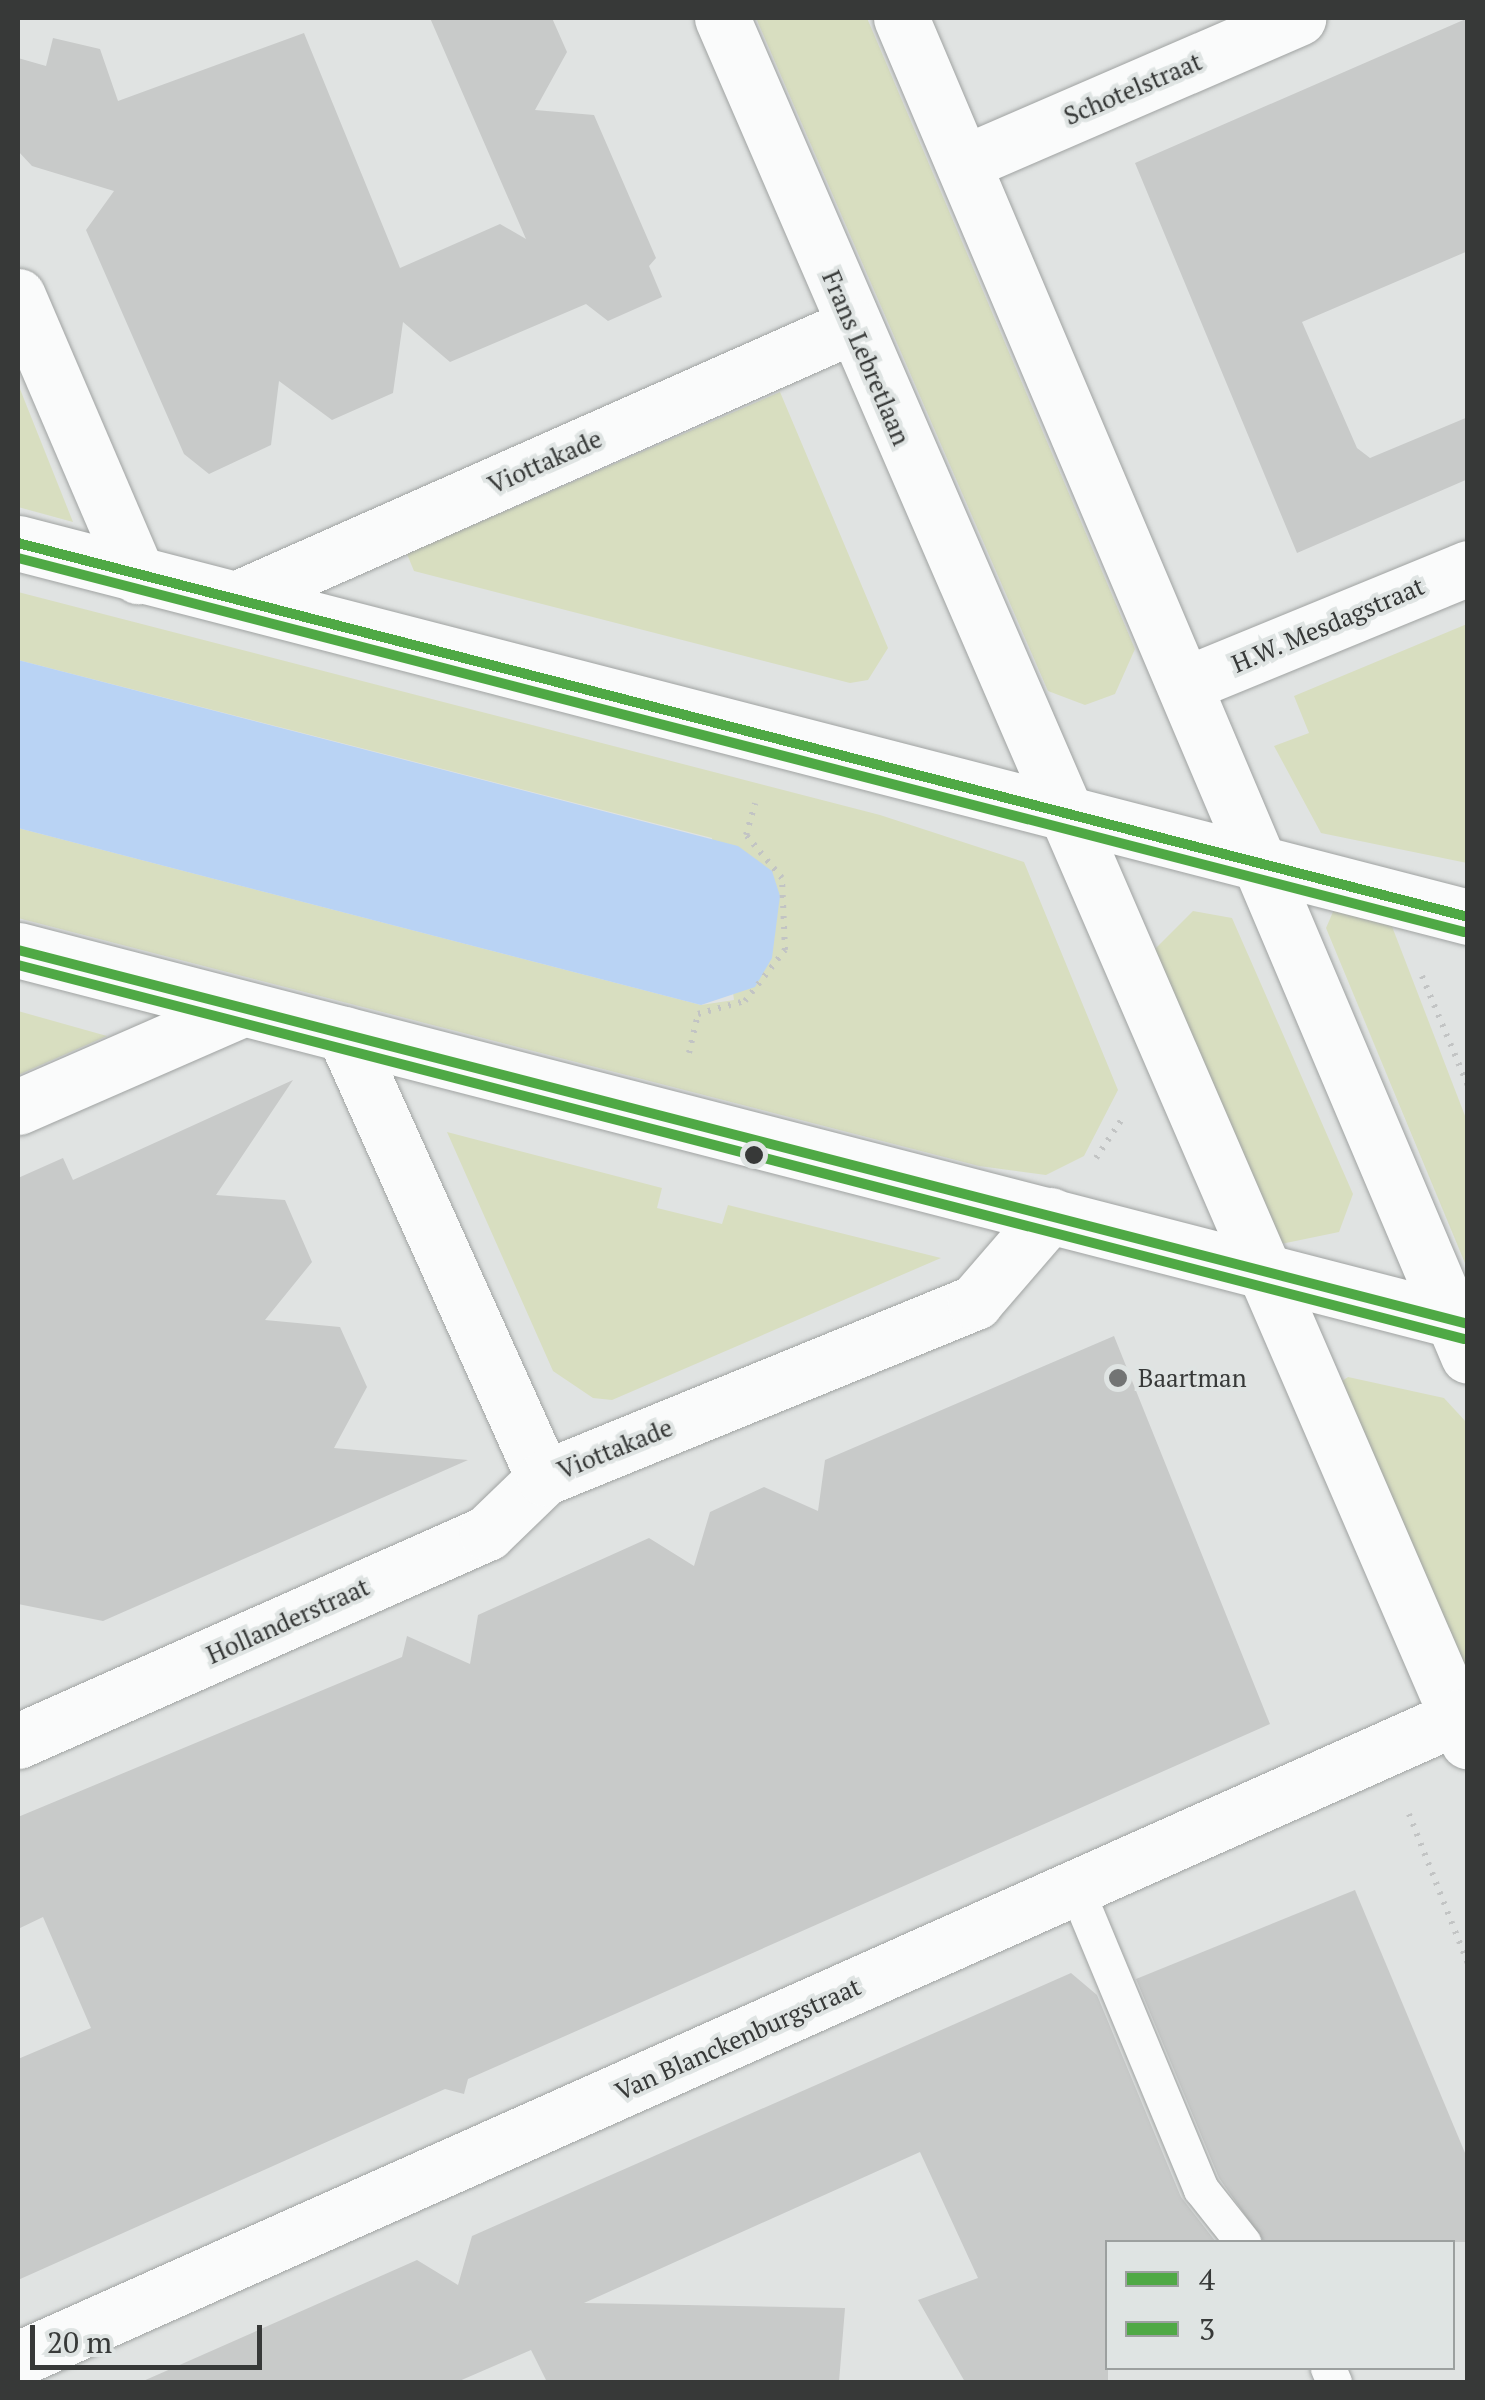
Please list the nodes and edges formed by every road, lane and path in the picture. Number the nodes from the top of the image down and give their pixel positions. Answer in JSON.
{"nodes":[{"id":1,"x":722,"y":18,"type":"edge"},
{"id":2,"x":901,"y":18,"type":"edge"},
{"id":3,"x":1298,"y":18,"type":"edge"},
{"id":4,"x":968,"y":161,"type":"junction"},
{"id":5,"x":18,"y":296,"type":"edge"},
{"id":6,"x":852,"y":326,"type":"junction"},
{"id":7,"x":18,"y":544,"type":"edge"},
{"id":8,"x":1468,"y":568,"type":"edge"},
{"id":9,"x":138,"y":576,"type":"junction"},
{"id":10,"x":238,"y":598,"type":"junction"},
{"id":11,"x":1188,"y":684,"type":"junction"},
{"id":12,"x":770,"y":742,"type":"junction"},
{"id":13,"x":1064,"y":820,"type":"junction"},
{"id":14,"x":1256,"y":866,"type":"junction"},
{"id":15,"x":1403,"y":901,"type":"junction"},
{"id":16,"x":1468,"y":917,"type":"edge"},
{"id":17,"x":18,"y":950,"type":"edge"},
{"id":18,"x":242,"y":1008,"type":"junction"},
{"id":19,"x":344,"y":1034,"type":"junction"},
{"id":20,"x":1468,"y":1086,"type":"edge"},
{"id":21,"x":1129,"y":1105,"type":"dead end"},
{"id":22,"x":18,"y":1107,"type":"edge"},
{"id":23,"x":672,"y":1122,"type":"junction"},
{"id":24,"x":1050,"y":1215,"type":"junction"},
{"id":25,"x":1265,"y":1275,"type":"junction"},
{"id":26,"x":1462,"y":1333,"type":"edge"},
{"id":27,"x":544,"y":1478,"type":"junction"},
{"id":28,"x":1462,"y":1730,"type":"edge"},
{"id":29,"x":18,"y":1741,"type":"edge"},
{"id":30,"x":1390,"y":1748,"type":"junction"},
{"id":31,"x":1076,"y":1889,"type":"junction"},
{"id":32,"x":1468,"y":1964,"type":"edge"},
{"id":33,"x":1241,"y":2240,"type":"edge"},
{"id":34,"x":18,"y":2359,"type":"edge"}],
"edges":[{"from":1,"to":6,"type":"street","name":"Frans Lebretlaan"},
{"from":2,"to":4,"type":"street"},
{"from":3,"to":4,"type":"street","name":"Schotelstraat"},
{"from":4,"to":11,"type":"street"},
{"from":5,"to":9,"type":"street"},
{"from":6,"to":10,"type":"street","name":"Viottakade"},
{"from":6,"to":13,"type":"street","name":"Frans Lebretlaan"},
{"from":7,"to":9,"type":"street"},
{"from":8,"to":11,"type":"street","name":"H.W. Mesdagstraat"},
{"from":9,"to":10,"type":"street"},
{"from":10,"to":12,"type":"street"},
{"from":11,"to":14,"type":"street"},
{"from":12,"to":13,"type":"street"},
{"from":12,"to":23,"type":"path"},
{"from":13,"to":14,"type":"street"},
{"from":13,"to":25,"type":"street","name":"Frans Lebretlaan"},
{"from":14,"to":15,"type":"street"},
{"from":14,"to":26,"type":"street"},
{"from":15,"to":16,"type":"street"},
{"from":15,"to":20,"type":"path"},
{"from":17,"to":18,"type":"street"},
{"from":18,"to":19,"type":"street"},
{"from":18,"to":22,"type":"street"},
{"from":19,"to":23,"type":"street"},
{"from":19,"to":27,"type":"street","name":"Viottakade"},
{"from":21,"to":24,"type":"path"},
{"from":23,"to":24,"type":"street"},
{"from":24,"to":25,"type":"street"},
{"from":24,"to":27,"type":"street","name":"Viottakade"},
{"from":25,"to":26,"type":"street"},
{"from":25,"to":28,"type":"street","name":"Frans Lebretlaan"},
{"from":27,"to":29,"type":"street","name":"Hollanderstraat"},
{"from":28,"to":30,"type":"street","name":"Van Blanckenburgstraat"},
{"from":30,"to":31,"type":"street","name":"Van Blanckenburgstraat"},
{"from":30,"to":32,"type":"path"},
{"from":31,"to":33,"type":"lane"},
{"from":31,"to":34,"type":"street","name":"Van Blanckenburgstraat"}]}
